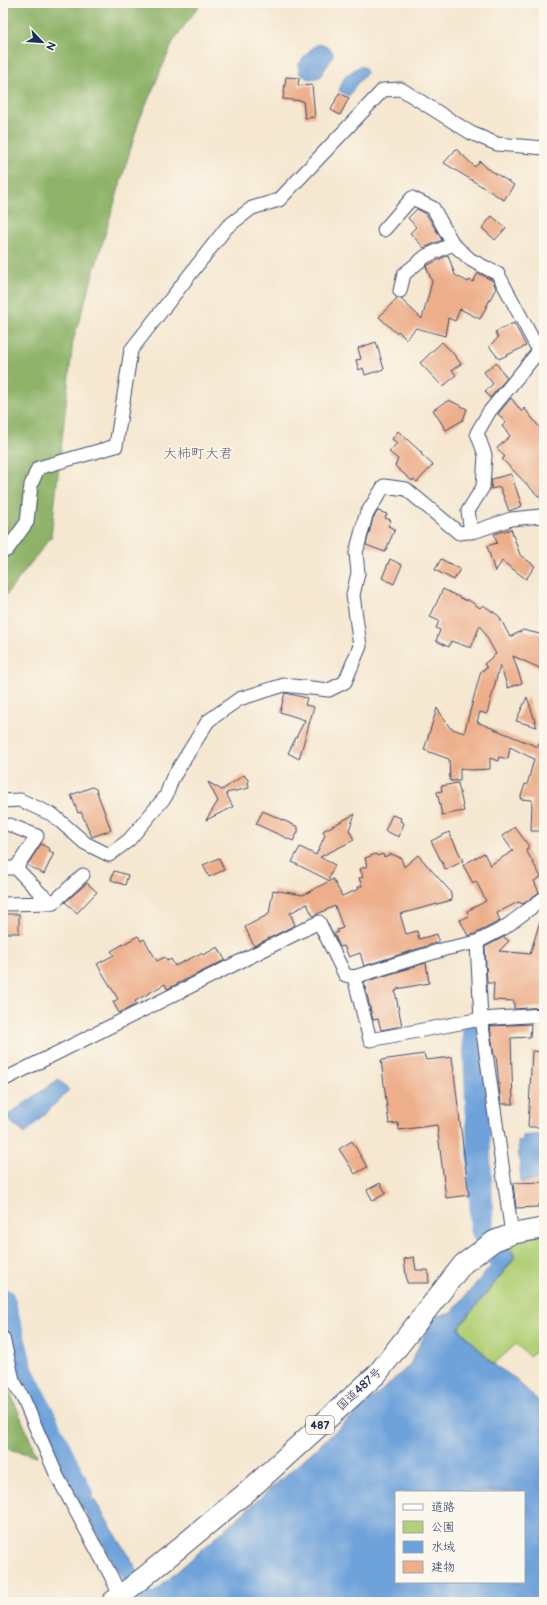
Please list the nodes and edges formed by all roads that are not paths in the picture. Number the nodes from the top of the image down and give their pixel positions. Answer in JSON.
{"nodes":[{"id":1,"x":544,"y":148,"type":"edge"},
{"id":2,"x":384,"y":230,"type":"dead end"},
{"id":3,"x":453,"y":244,"type":"junction"},
{"id":4,"x":400,"y":291,"type":"dead end"},
{"id":5,"x":541,"y":352,"type":"edge"},
{"id":6,"x":544,"y":514,"type":"edge"},
{"id":7,"x":471,"y":532,"type":"junction"},
{"id":8,"x":3,"y":551,"type":"edge"},
{"id":9,"x":3,"y":801,"type":"edge"},
{"id":10,"x":10,"y":825,"type":"dead end"},
{"id":11,"x":10,"y":868,"type":"edge"},
{"id":12,"x":83,"y":875,"type":"dead end"},
{"id":13,"x":544,"y":898,"type":"edge"},
{"id":14,"x":53,"y":903,"type":"junction"},
{"id":15,"x":3,"y":904,"type":"edge"},
{"id":16,"x":477,"y":942,"type":"junction"},
{"id":17,"x":354,"y":977,"type":"junction"},
{"id":18,"x":544,"y":1015,"type":"edge"},
{"id":19,"x":481,"y":1019,"type":"junction"},
{"id":20,"x":3,"y":1080,"type":"edge"},
{"id":21,"x":544,"y":1228,"type":"edge"},
{"id":22,"x":512,"y":1234,"type":"junction"},
{"id":23,"x":3,"y":1338,"type":"edge"},
{"id":24,"x":120,"y":1597,"type":"edge"}],
"edges":[{"from":1,"to":8,"type":"street"},
{"from":2,"to":3,"type":"street"},
{"from":3,"to":4,"type":"street"},
{"from":3,"to":5,"type":"street"},
{"from":5,"to":7,"type":"street"},
{"from":6,"to":7,"type":"street"},
{"from":7,"to":9,"type":"street"},
{"from":10,"to":11,"type":"street"},
{"from":11,"to":14,"type":"street"},
{"from":12,"to":14,"type":"street"},
{"from":13,"to":16,"type":"street"},
{"from":14,"to":15,"type":"street"},
{"from":16,"to":17,"type":"street"},
{"from":16,"to":19,"type":"street"},
{"from":17,"to":19,"type":"street"},
{"from":17,"to":20,"type":"street"},
{"from":18,"to":19,"type":"street"},
{"from":19,"to":22,"type":"street"},
{"from":21,"to":22,"type":"highway","name":"国道487号","number":"487"},
{"from":22,"to":24,"type":"highway","name":"国道487号","number":"487"},
{"from":23,"to":24,"type":"street"}]}
